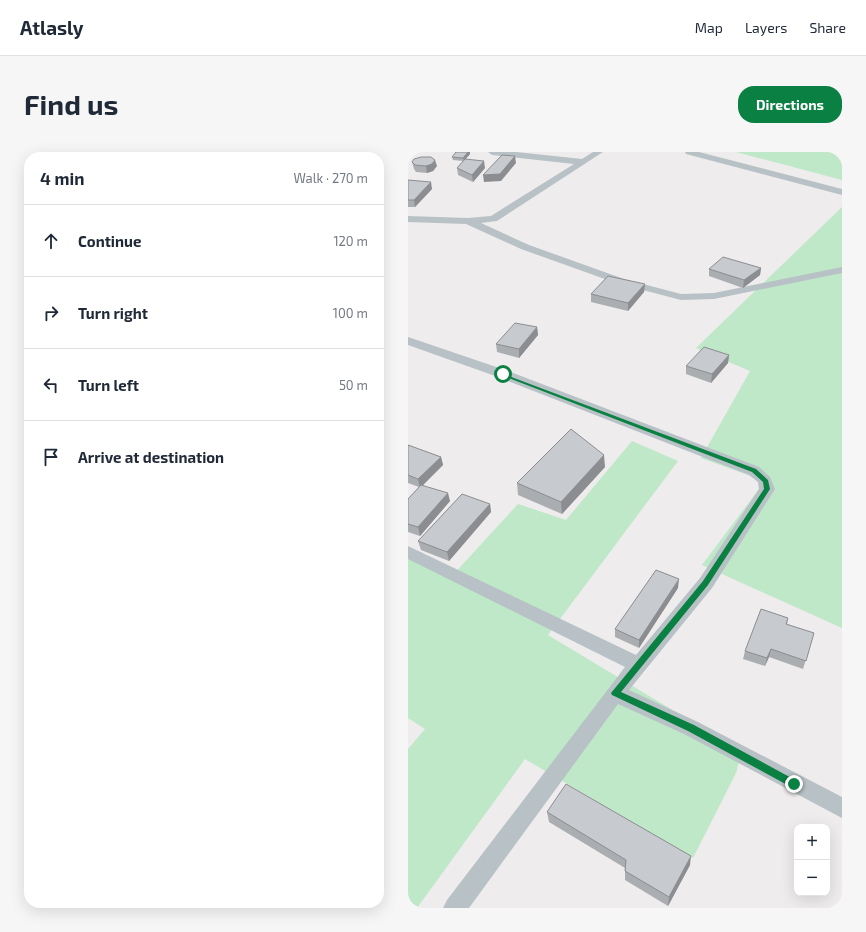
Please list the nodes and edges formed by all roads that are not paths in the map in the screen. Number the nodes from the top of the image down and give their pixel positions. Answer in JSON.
{"nodes":[{"id":1,"x":492,"y":152,"type":"edge"},
{"id":2,"x":599,"y":152,"type":"edge"},
{"id":3,"x":689,"y":152,"type":"edge"},
{"id":4,"x":583,"y":162,"type":"junction"},
{"id":5,"x":842,"y":192,"type":"edge"},
{"id":6,"x":408,"y":219,"type":"edge"},
{"id":7,"x":468,"y":221,"type":"junction"},
{"id":8,"x":842,"y":270,"type":"edge"},
{"id":9,"x":408,"y":341,"type":"edge"},
{"id":10,"x":408,"y":552,"type":"edge"},
{"id":11,"x":637,"y":664,"type":"junction"},
{"id":12,"x":615,"y":693,"type":"junction"},
{"id":13,"x":842,"y":808,"type":"edge"},
{"id":14,"x":454,"y":908,"type":"edge"}],
"edges":[{"from":1,"to":4,"type":"street"},
{"from":2,"to":4,"type":"street"},
{"from":3,"to":5,"type":"street"},
{"from":4,"to":7,"type":"street"},
{"from":6,"to":7,"type":"street"},
{"from":7,"to":8,"type":"street"},
{"from":9,"to":11,"type":"street"},
{"from":10,"to":11,"type":"street"},
{"from":11,"to":12,"type":"street"},
{"from":12,"to":13,"type":"street"},
{"from":12,"to":14,"type":"street"}]}
